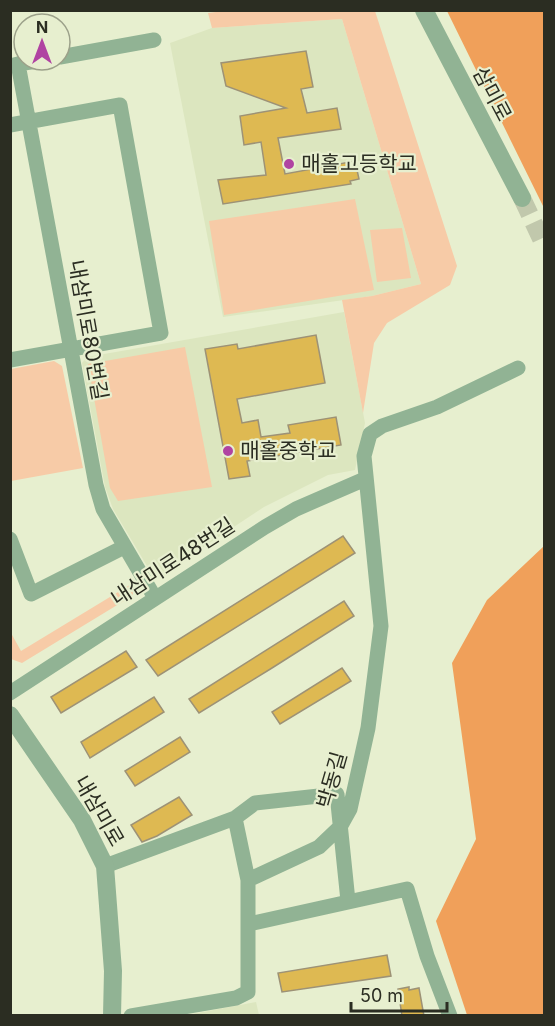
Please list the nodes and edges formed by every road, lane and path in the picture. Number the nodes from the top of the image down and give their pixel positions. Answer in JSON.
{"nodes":[{"id":1,"x":424,"y":10,"type":"edge"},
{"id":2,"x":154,"y":40,"type":"dead end"},
{"id":3,"x":72,"y":55,"type":"edge"},
{"id":4,"x":16,"y":72,"type":"edge"},
{"id":5,"x":29,"y":122,"type":"junction"},
{"id":6,"x":10,"y":125,"type":"edge"},
{"id":7,"x":522,"y":198,"type":"tunnel mouth"},
{"id":8,"x":69,"y":351,"type":"junction"},
{"id":9,"x":10,"y":360,"type":"edge"},
{"id":10,"x":518,"y":368,"type":"dead end"},
{"id":11,"x":365,"y":479,"type":"junction"},
{"id":12,"x":10,"y":539,"type":"edge"},
{"id":13,"x":124,"y":547,"type":"junction"},
{"id":14,"x":155,"y":598,"type":"junction"},
{"id":15,"x":10,"y":693,"type":"edge"},
{"id":16,"x":10,"y":715,"type":"edge"},
{"id":17,"x":235,"y":818,"type":"junction"},
{"id":18,"x":340,"y":827,"type":"junction"},
{"id":19,"x":105,"y":866,"type":"junction"},
{"id":20,"x":248,"y":880,"type":"junction"},
{"id":21,"x":348,"y":901,"type":"junction"},
{"id":22,"x":249,"y":924,"type":"junction"},
{"id":23,"x":112,"y":1016,"type":"edge"},
{"id":24,"x":131,"y":1016,"type":"edge"},
{"id":25,"x":450,"y":1016,"type":"edge"}],
"edges":[{"from":1,"to":7,"type":"street","name":"삼미로"},
{"from":2,"to":3,"type":"street"},
{"from":4,"to":5,"type":"street","name":"내삼미로80번길"},
{"from":5,"to":6,"type":"street"},
{"from":5,"to":8,"type":"street","name":"내삼미로80번길"},
{"from":5,"to":8,"type":"street"},
{"from":8,"to":9,"type":"street"},
{"from":8,"to":13,"type":"street","name":"내삼미로80번길"},
{"from":10,"to":11,"type":"street","name":"박동길"},
{"from":11,"to":14,"type":"street","name":"내삼미로48번길"},
{"from":11,"to":18,"type":"street","name":"박동길"},
{"from":12,"to":13,"type":"street"},
{"from":13,"to":14,"type":"street","name":"내삼미로80번길"},
{"from":14,"to":15,"type":"street","name":"내삼미로48번길"},
{"from":16,"to":19,"type":"street","name":"내삼미로"},
{"from":17,"to":18,"type":"street"},
{"from":17,"to":19,"type":"street"},
{"from":17,"to":20,"type":"street"},
{"from":18,"to":20,"type":"street","name":"박동길"},
{"from":18,"to":21,"type":"street"},
{"from":19,"to":23,"type":"street","name":"내삼미로"},
{"from":20,"to":22,"type":"street"},
{"from":21,"to":22,"type":"street"},
{"from":21,"to":25,"type":"street"},
{"from":22,"to":24,"type":"street"}]}
